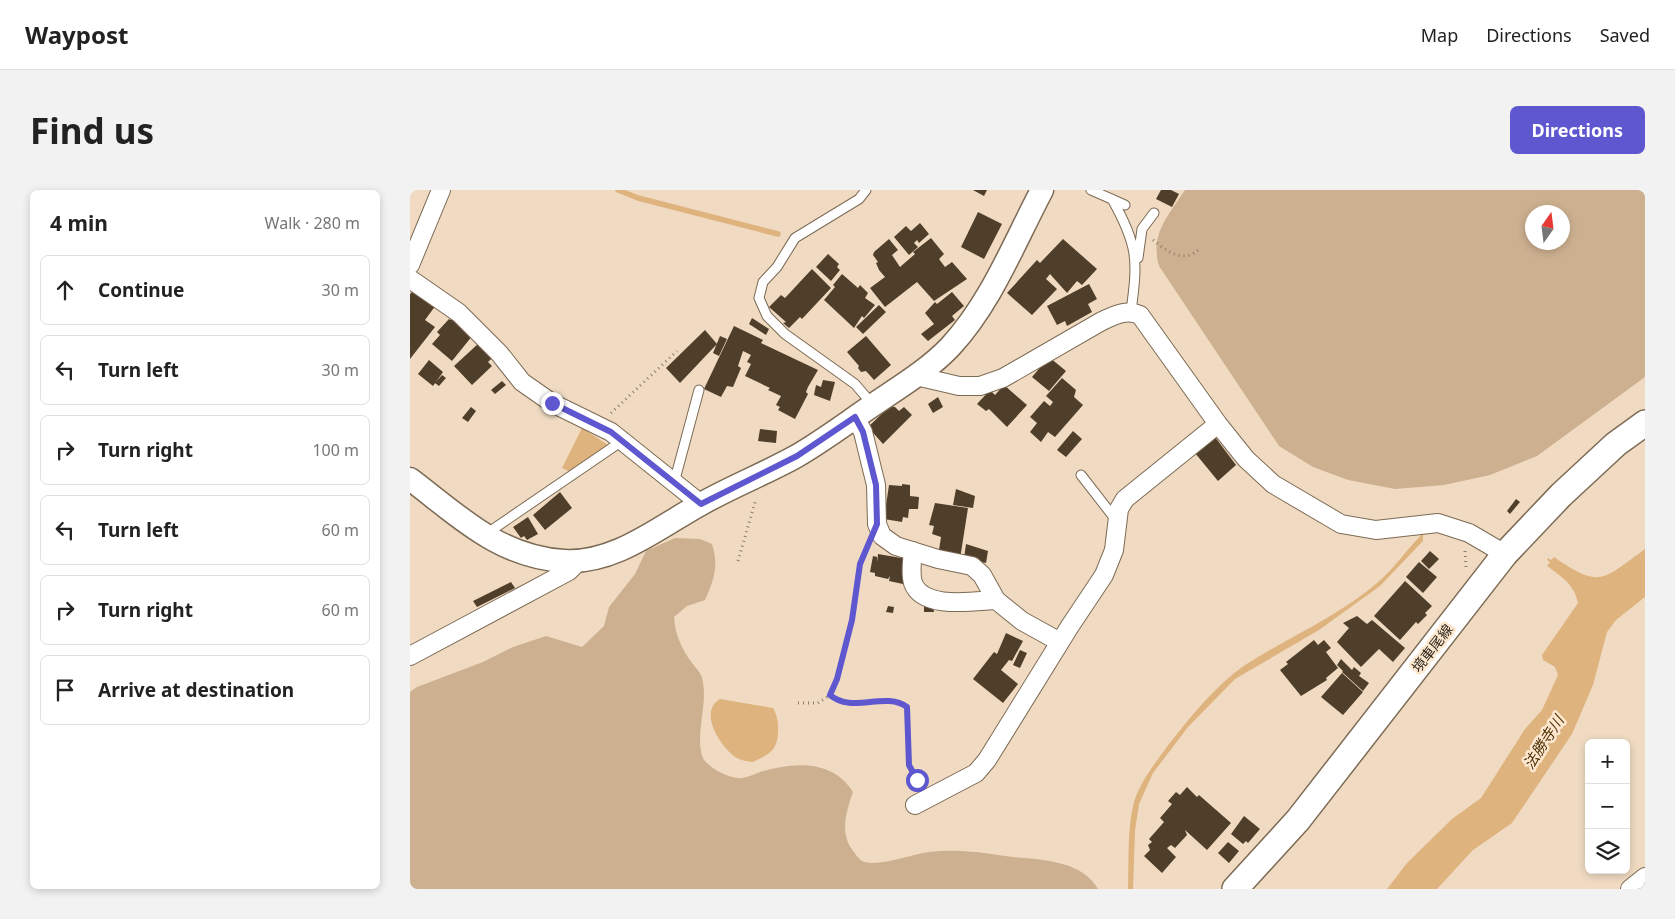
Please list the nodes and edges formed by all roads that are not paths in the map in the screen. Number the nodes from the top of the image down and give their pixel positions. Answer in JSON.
{"nodes":[{"id":1,"x":441,"y":190,"type":"edge"},
{"id":2,"x":866,"y":190,"type":"edge"},
{"id":3,"x":1042,"y":190,"type":"edge"},
{"id":4,"x":1092,"y":190,"type":"edge"},
{"id":5,"x":1112,"y":199,"type":"junction"},
{"id":6,"x":1126,"y":205,"type":"dead end"},
{"id":7,"x":1154,"y":213,"type":"dead end"},
{"id":8,"x":1141,"y":231,"type":"junction"},
{"id":9,"x":1130,"y":235,"type":"junction"},
{"id":10,"x":410,"y":265,"type":"edge"},
{"id":11,"x":1137,"y":267,"type":"junction"},
{"id":12,"x":410,"y":279,"type":"edge"},
{"id":13,"x":1131,"y":311,"type":"junction"},
{"id":14,"x":916,"y":376,"type":"junction"},
{"id":15,"x":699,"y":390,"type":"dead end"},
{"id":16,"x":864,"y":411,"type":"junction"},
{"id":17,"x":1645,"y":423,"type":"edge"},
{"id":18,"x":1218,"y":424,"type":"junction"},
{"id":19,"x":622,"y":441,"type":"junction"},
{"id":20,"x":1081,"y":475,"type":"dead end"},
{"id":21,"x":410,"y":478,"type":"edge"},
{"id":22,"x":674,"y":483,"type":"junction"},
{"id":23,"x":701,"y":504,"type":"junction"},
{"id":24,"x":1118,"y":522,"type":"junction"},
{"id":25,"x":483,"y":535,"type":"junction"},
{"id":26,"x":913,"y":551,"type":"junction"},
{"id":27,"x":1505,"y":554,"type":"junction"},
{"id":28,"x":581,"y":559,"type":"junction"},
{"id":29,"x":996,"y":600,"type":"junction"},
{"id":30,"x":1060,"y":642,"type":"junction"},
{"id":31,"x":410,"y":656,"type":"edge"},
{"id":32,"x":915,"y":805,"type":"dead end"},
{"id":33,"x":1645,"y":877,"type":"edge"},
{"id":34,"x":1235,"y":889,"type":"edge"},
{"id":35,"x":1630,"y":889,"type":"edge"}],
"edges":[{"from":1,"to":10,"type":"street"},
{"from":2,"to":16,"type":"lane"},
{"from":3,"to":14,"type":"street"},
{"from":4,"to":5,"type":"lane"},
{"from":5,"to":6,"type":"lane"},
{"from":5,"to":9,"type":"lane"},
{"from":7,"to":8,"type":"lane"},
{"from":8,"to":9,"type":"lane"},
{"from":8,"to":11,"type":"lane"},
{"from":9,"to":11,"type":"lane"},
{"from":11,"to":13,"type":"lane"},
{"from":12,"to":19,"type":"street"},
{"from":13,"to":14,"type":"street"},
{"from":13,"to":18,"type":"street"},
{"from":14,"to":16,"type":"street"},
{"from":15,"to":22,"type":"lane"},
{"from":16,"to":23,"type":"street"},
{"from":16,"to":26,"type":"street"},
{"from":17,"to":27,"type":"main road","name":"境車尾線"},
{"from":18,"to":24,"type":"street"},
{"from":18,"to":27,"type":"street"},
{"from":19,"to":22,"type":"street"},
{"from":19,"to":25,"type":"lane"},
{"from":20,"to":24,"type":"lane"},
{"from":21,"to":25,"type":"street"},
{"from":22,"to":23,"type":"street"},
{"from":23,"to":28,"type":"street"},
{"from":24,"to":30,"type":"street"},
{"from":25,"to":28,"type":"street"},
{"from":26,"to":29,"type":"street"},
{"from":26,"to":29,"type":"street"},
{"from":27,"to":34,"type":"main road","name":"境車尾線"},
{"from":28,"to":31,"type":"street"},
{"from":29,"to":30,"type":"street"},
{"from":30,"to":32,"type":"street"},
{"from":33,"to":35,"type":"street"}]}
